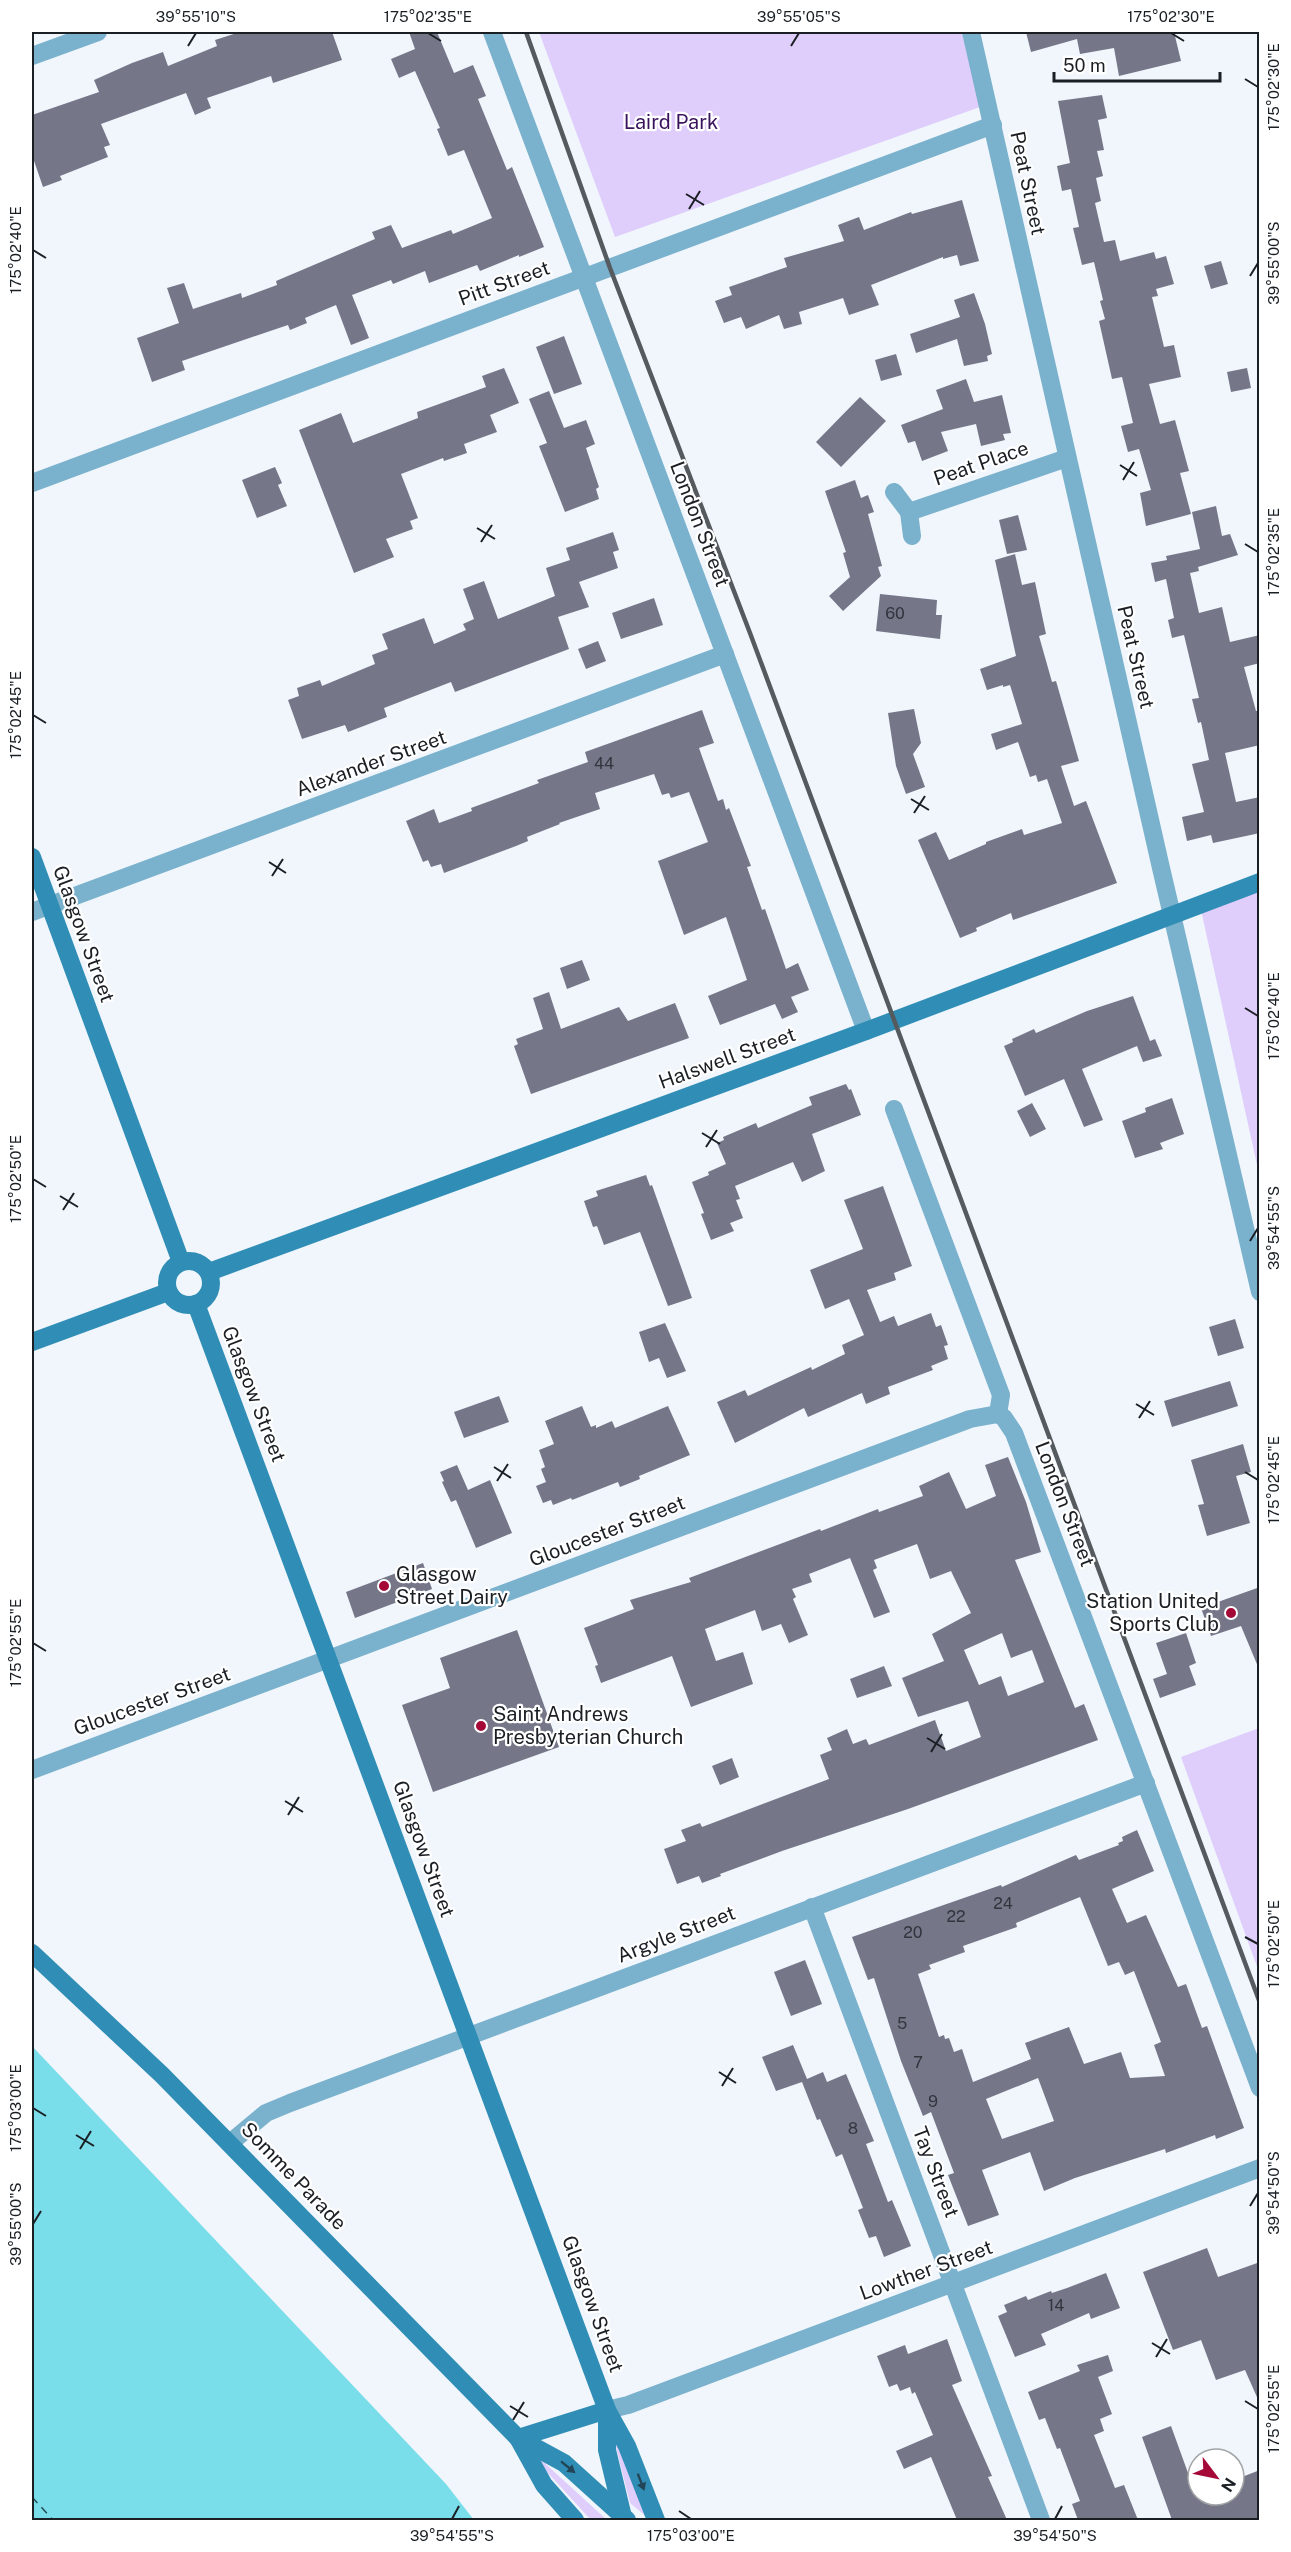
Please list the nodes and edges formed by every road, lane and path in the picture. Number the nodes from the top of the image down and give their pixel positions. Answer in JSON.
{"nodes":[{"id":1,"x":98,"y":32,"type":"edge"},
{"id":2,"x":492,"y":32,"type":"edge"},
{"id":3,"x":971,"y":32,"type":"edge"},
{"id":4,"x":32,"y":56,"type":"edge"},
{"id":5,"x":993,"y":125,"type":"junction"},
{"id":6,"x":584,"y":277,"type":"junction"},
{"id":7,"x":1067,"y":458,"type":"junction"},
{"id":8,"x":32,"y":483,"type":"edge"},
{"id":9,"x":894,"y":492,"type":"dead end"},
{"id":10,"x":909,"y":512,"type":"junction"},
{"id":11,"x":912,"y":536,"type":"dead end"},
{"id":12,"x":725,"y":654,"type":"junction"},
{"id":13,"x":32,"y":857,"type":"edge"},
{"id":14,"x":1260,"y":882,"type":"edge"},
{"id":15,"x":50,"y":906,"type":"junction"},
{"id":16,"x":32,"y":912,"type":"edge"},
{"id":17,"x":1173,"y":915,"type":"junction"},
{"id":18,"x":866,"y":1031,"type":"junction"},
{"id":19,"x":894,"y":1109,"type":"dead end"},
{"id":20,"x":181,"y":1262,"type":"junction"},
{"id":21,"x":209,"y":1272,"type":"junction"},
{"id":22,"x":168,"y":1292,"type":"junction"},
{"id":23,"x":1260,"y":1292,"type":"edge"},
{"id":24,"x":196,"y":1304,"type":"junction"},
{"id":25,"x":32,"y":1342,"type":"edge"},
{"id":26,"x":998,"y":1414,"type":"junction"},
{"id":27,"x":329,"y":1659,"type":"junction"},
{"id":28,"x":32,"y":1770,"type":"edge"},
{"id":29,"x":1146,"y":1784,"type":"junction"},
{"id":30,"x":812,"y":1907,"type":"junction"},
{"id":31,"x":32,"y":1953,"type":"edge"},
{"id":32,"x":469,"y":2036,"type":"junction"},
{"id":33,"x":1260,"y":2088,"type":"edge"},
{"id":34,"x":230,"y":2143,"type":"junction"},
{"id":35,"x":1260,"y":2169,"type":"edge"},
{"id":36,"x":954,"y":2283,"type":"junction"},
{"id":37,"x":607,"y":2410,"type":"junction"},
{"id":38,"x":518,"y":2438,"type":"junction"},
{"id":39,"x":625,"y":2519,"type":"edge"},
{"id":40,"x":575,"y":2520,"type":"edge"},
{"id":41,"x":656,"y":2520,"type":"edge"},
{"id":42,"x":1041,"y":2520,"type":"edge"}],
"edges":[{"from":1,"to":4,"type":"street"},
{"from":2,"to":6,"type":"street","name":"London Street"},
{"from":3,"to":5,"type":"street","name":"Peat Street"},
{"from":5,"to":6,"type":"street","name":"Pitt Street"},
{"from":5,"to":7,"type":"street","name":"Peat Street"},
{"from":6,"to":8,"type":"street","name":"Pitt Street"},
{"from":6,"to":12,"type":"street","name":"London Street"},
{"from":7,"to":10,"type":"street","name":"Peat Place"},
{"from":7,"to":17,"type":"street","name":"Peat Street"},
{"from":9,"to":10,"type":"street"},
{"from":10,"to":11,"type":"street"},
{"from":12,"to":15,"type":"street","name":"Alexander Street"},
{"from":12,"to":18,"type":"street","name":"London Street"},
{"from":13,"to":15,"type":"main road","name":"Glasgow Street"},
{"from":14,"to":17,"type":"main road","name":"Halswell Street"},
{"from":15,"to":16,"type":"street","name":"Alexander Street"},
{"from":15,"to":20,"type":"main road","name":"Glasgow Street"},
{"from":17,"to":18,"type":"main road","name":"Halswell Street"},
{"from":17,"to":23,"type":"street","name":"Peat Street"},
{"from":18,"to":21,"type":"main road","name":"Halswell Street"},
{"from":19,"to":26,"type":"street"},
{"from":20,"to":21,"type":"main road"},
{"from":20,"to":22,"type":"main road"},
{"from":21,"to":24,"type":"main road"},
{"from":22,"to":24,"type":"main road"},
{"from":22,"to":25,"type":"main road"},
{"from":24,"to":27,"type":"main road","name":"Glasgow Street"},
{"from":26,"to":27,"type":"street","name":"Gloucester Street"},
{"from":26,"to":29,"type":"street","name":"London Street"},
{"from":27,"to":28,"type":"street","name":"Gloucester Street"},
{"from":27,"to":32,"type":"main road","name":"Glasgow Street"},
{"from":29,"to":30,"type":"street","name":"Argyle Street"},
{"from":29,"to":33,"type":"street","name":"London Street"},
{"from":30,"to":32,"type":"street","name":"Argyle Street"},
{"from":30,"to":36,"type":"street","name":"Tay Street"},
{"from":31,"to":34,"type":"main road","name":"Somme Parade"},
{"from":32,"to":34,"type":"street","name":"Argyle Street"},
{"from":32,"to":37,"type":"main road","name":"Glasgow Street"},
{"from":34,"to":38,"type":"main road","name":"Somme Parade"},
{"from":35,"to":36,"type":"street","name":"Lowther Street"},
{"from":36,"to":37,"type":"street","name":"Lowther Street"},
{"from":36,"to":42,"type":"street","name":"Tay Street"},
{"from":37,"to":38,"type":"main road"},
{"from":37,"to":39,"type":"main road","name":"Glasgow Street"},
{"from":37,"to":41,"type":"main road","name":"Glasgow Street","one_way":true},
{"from":38,"to":39,"type":"main road","name":"Somme Parade","one_way":true},
{"from":38,"to":40,"type":"main road","name":"Somme Parade"}]}
